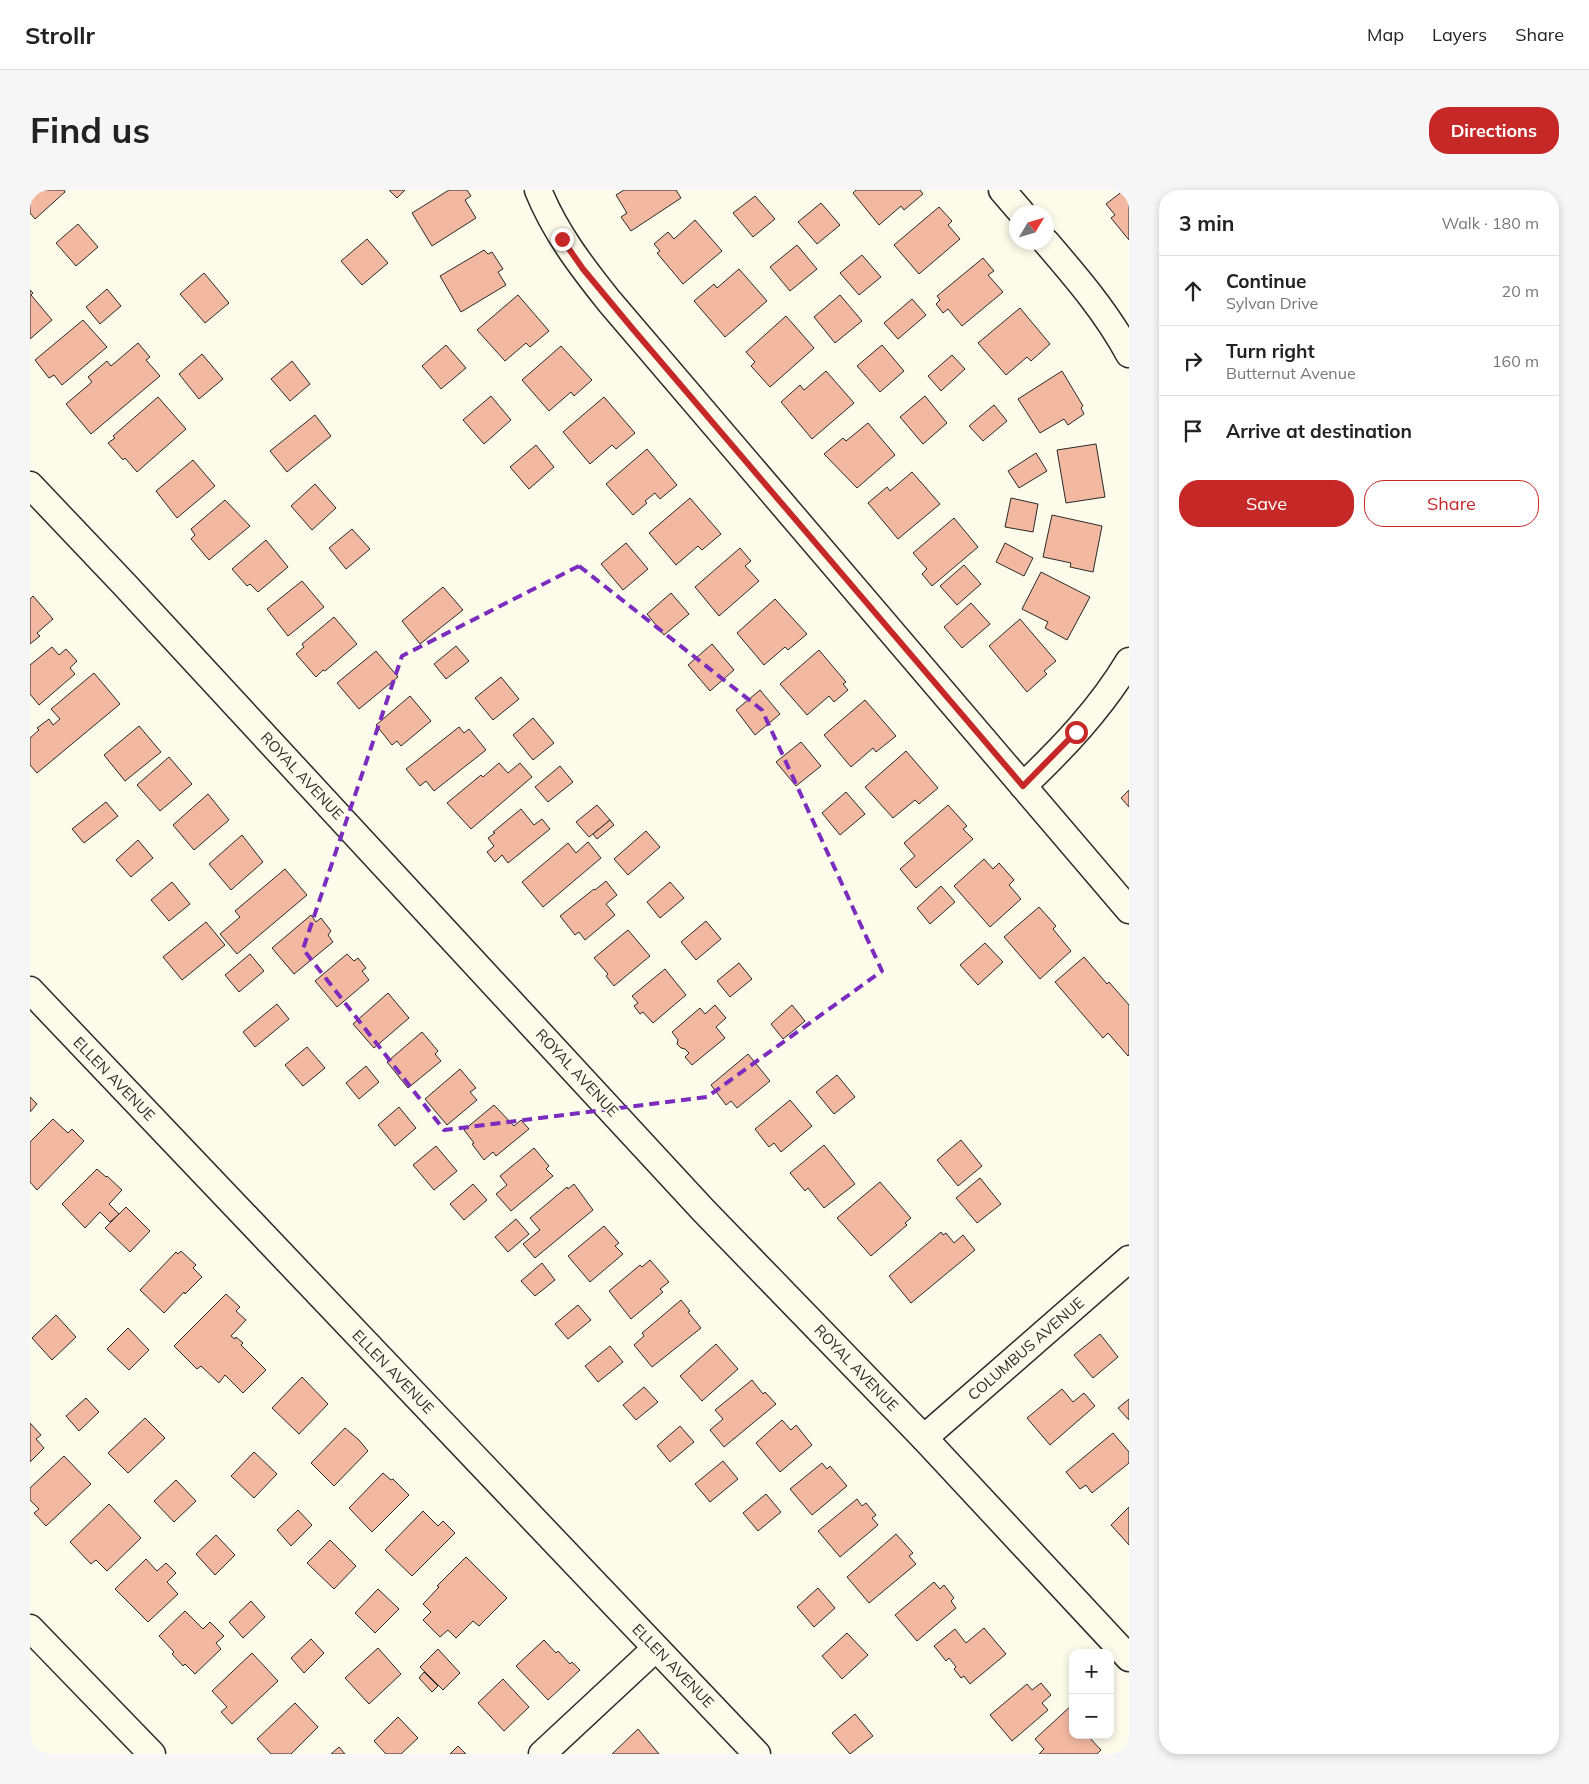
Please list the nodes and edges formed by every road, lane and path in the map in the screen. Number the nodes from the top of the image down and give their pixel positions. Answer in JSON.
{"nodes":[{"id":1,"x":538,"y":190,"type":"edge"},
{"id":2,"x":1002,"y":190,"type":"edge"},
{"id":3,"x":1015,"y":205,"type":"edge"},
{"id":4,"x":1053,"y":250,"type":"edge"},
{"id":5,"x":1129,"y":354,"type":"edge"},
{"id":6,"x":30,"y":485,"type":"edge"},
{"id":7,"x":1129,"y":661,"type":"edge"},
{"id":8,"x":1023,"y":786,"type":"junction"},
{"id":9,"x":1129,"y":910,"type":"edge"},
{"id":10,"x":30,"y":990,"type":"edge"},
{"id":11,"x":1129,"y":1259,"type":"edge"},
{"id":12,"x":924,"y":1438,"type":"junction"},
{"id":13,"x":30,"y":1628,"type":"edge"},
{"id":14,"x":656,"y":1648,"type":"junction"},
{"id":15,"x":1129,"y":1658,"type":"edge"},
{"id":16,"x":152,"y":1754,"type":"edge"},
{"id":17,"x":542,"y":1754,"type":"edge"},
{"id":18,"x":757,"y":1754,"type":"edge"}],
"edges":[{"from":1,"to":8,"type":"street"},
{"from":2,"to":3,"type":"street"},
{"from":4,"to":5,"type":"street"},
{"from":6,"to":12,"type":"street","name":"ROYAL AVENUE"},
{"from":7,"to":8,"type":"street"},
{"from":8,"to":9,"type":"street"},
{"from":10,"to":14,"type":"street","name":"ELLEN AVENUE"},
{"from":11,"to":12,"type":"street","name":"COLUMBUS AVENUE"},
{"from":12,"to":15,"type":"street","name":"ROYAL AVENUE"},
{"from":13,"to":16,"type":"street"},
{"from":14,"to":17,"type":"street"},
{"from":14,"to":18,"type":"street","name":"ELLEN AVENUE"}]}
